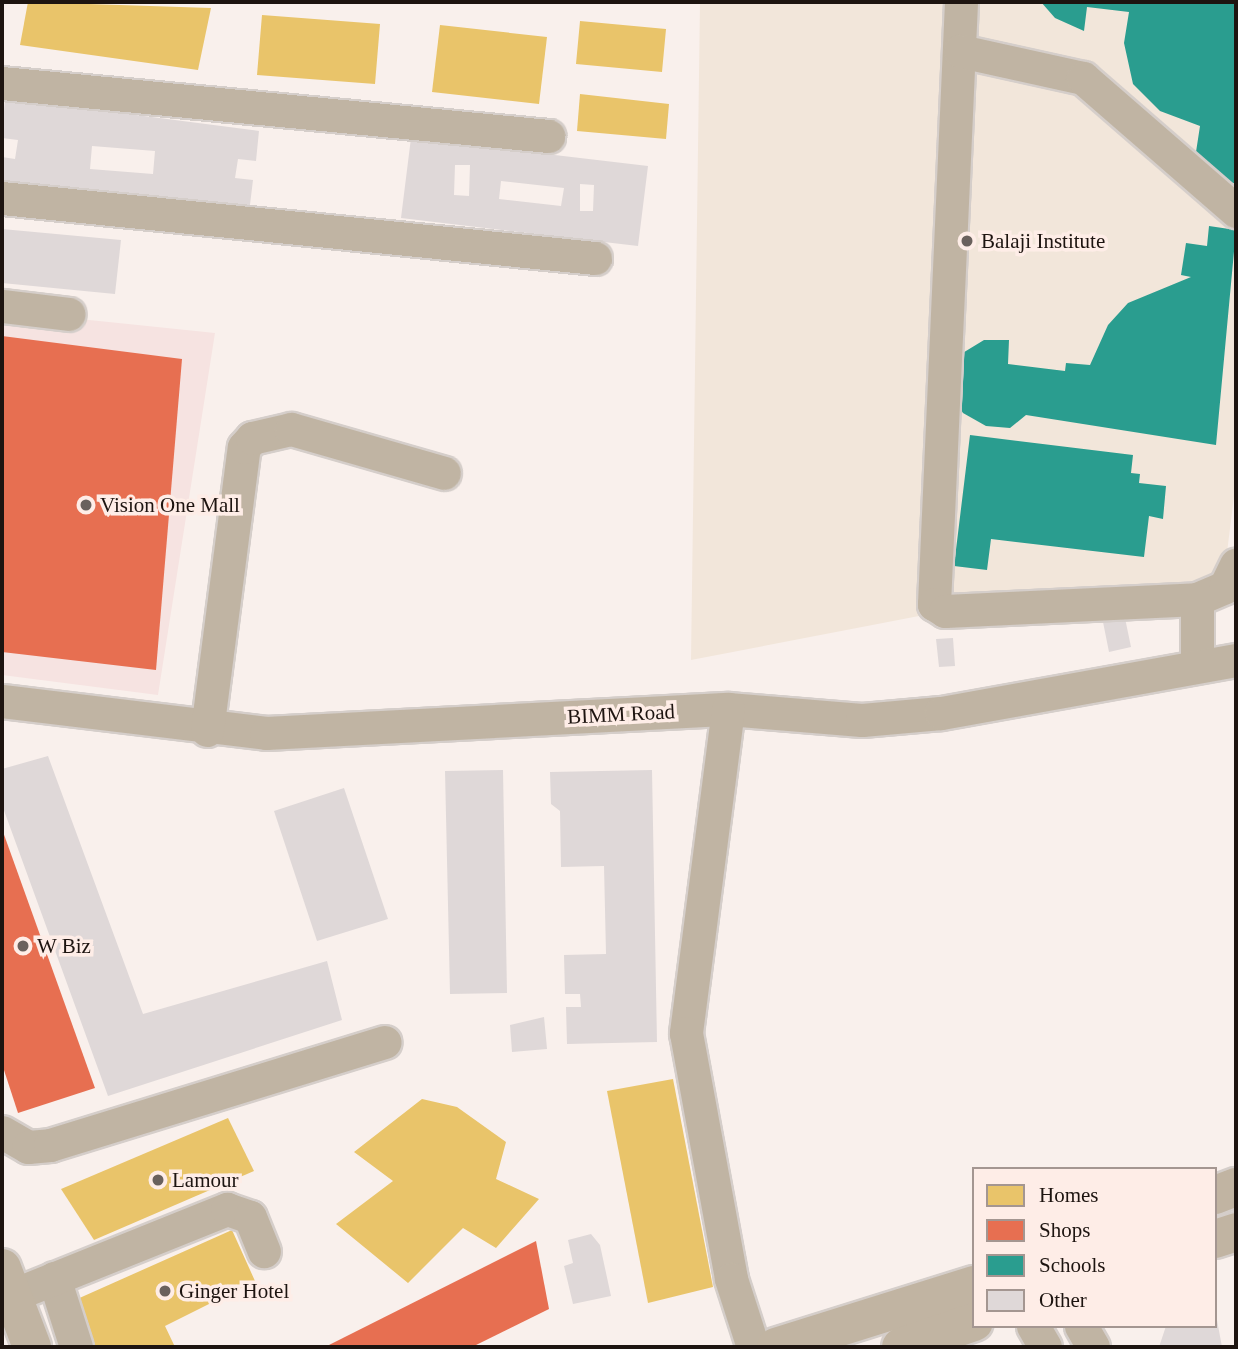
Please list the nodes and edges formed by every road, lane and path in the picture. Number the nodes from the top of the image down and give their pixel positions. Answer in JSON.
{"nodes":[{"id":1,"x":961,"y":2,"type":"edge"},
{"id":2,"x":960,"y":51,"type":"junction"},
{"id":3,"x":2,"y":83,"type":"edge"},
{"id":4,"x":548,"y":136,"type":"dead end"},
{"id":5,"x":2,"y":198,"type":"edge"},
{"id":6,"x":1236,"y":211,"type":"edge"},
{"id":7,"x":595,"y":258,"type":"dead end"},
{"id":8,"x":2,"y":306,"type":"edge"},
{"id":9,"x":69,"y":314,"type":"dead end"},
{"id":10,"x":444,"y":473,"type":"dead end"},
{"id":11,"x":1236,"y":564,"type":"edge"},
{"id":12,"x":1197,"y":599,"type":"junction"},
{"id":13,"x":1236,"y":660,"type":"edge"},
{"id":14,"x":1197,"y":666,"type":"junction"},
{"id":15,"x":2,"y":701,"type":"edge"},
{"id":16,"x":728,"y":709,"type":"junction"},
{"id":17,"x":207,"y":730,"type":"junction"},
{"id":18,"x":384,"y":1042,"type":"dead end"},
{"id":19,"x":2,"y":1132,"type":"edge"},
{"id":20,"x":1236,"y":1187,"type":"edge"},
{"id":21,"x":1217,"y":1194,"type":"edge"},
{"id":22,"x":1236,"y":1232,"type":"edge"},
{"id":23,"x":1217,"y":1238,"type":"edge"},
{"id":24,"x":264,"y":1251,"type":"dead end"},
{"id":25,"x":54,"y":1278,"type":"junction"},
{"id":26,"x":8,"y":1282,"type":"edge"},
{"id":27,"x":972,"y":1286,"type":"edge"},
{"id":28,"x":972,"y":1323,"type":"edge"},
{"id":29,"x":1082,"y":1328,"type":"edge"},
{"id":30,"x":32,"y":1347,"type":"edge"},
{"id":31,"x":76,"y":1347,"type":"edge"},
{"id":32,"x":753,"y":1347,"type":"edge"},
{"id":33,"x":776,"y":1347,"type":"edge"},
{"id":34,"x":901,"y":1347,"type":"edge"},
{"id":35,"x":1093,"y":1347,"type":"edge"}],
"edges":[{"from":1,"to":2,"type":"street"},
{"from":2,"to":6,"type":"street"},
{"from":2,"to":12,"type":"street"},
{"from":3,"to":4,"type":"street"},
{"from":5,"to":7,"type":"street"},
{"from":8,"to":9,"type":"street"},
{"from":10,"to":17,"type":"street"},
{"from":11,"to":12,"type":"street"},
{"from":12,"to":14,"type":"street"},
{"from":13,"to":14,"type":"street","name":"BIMM Road"},
{"from":14,"to":16,"type":"street","name":"BIMM Road"},
{"from":15,"to":17,"type":"street","name":"BIMM Road"},
{"from":16,"to":17,"type":"street","name":"BIMM Road"},
{"from":16,"to":32,"type":"street"},
{"from":18,"to":19,"type":"street"},
{"from":20,"to":21,"type":"main road"},
{"from":22,"to":23,"type":"main road"},
{"from":24,"to":25,"type":"street"},
{"from":25,"to":26,"type":"street"},
{"from":25,"to":31,"type":"street"},
{"from":26,"to":30,"type":"main road"},
{"from":27,"to":33,"type":"main road"},
{"from":28,"to":34,"type":"main road"},
{"from":29,"to":35,"type":"street"}]}
